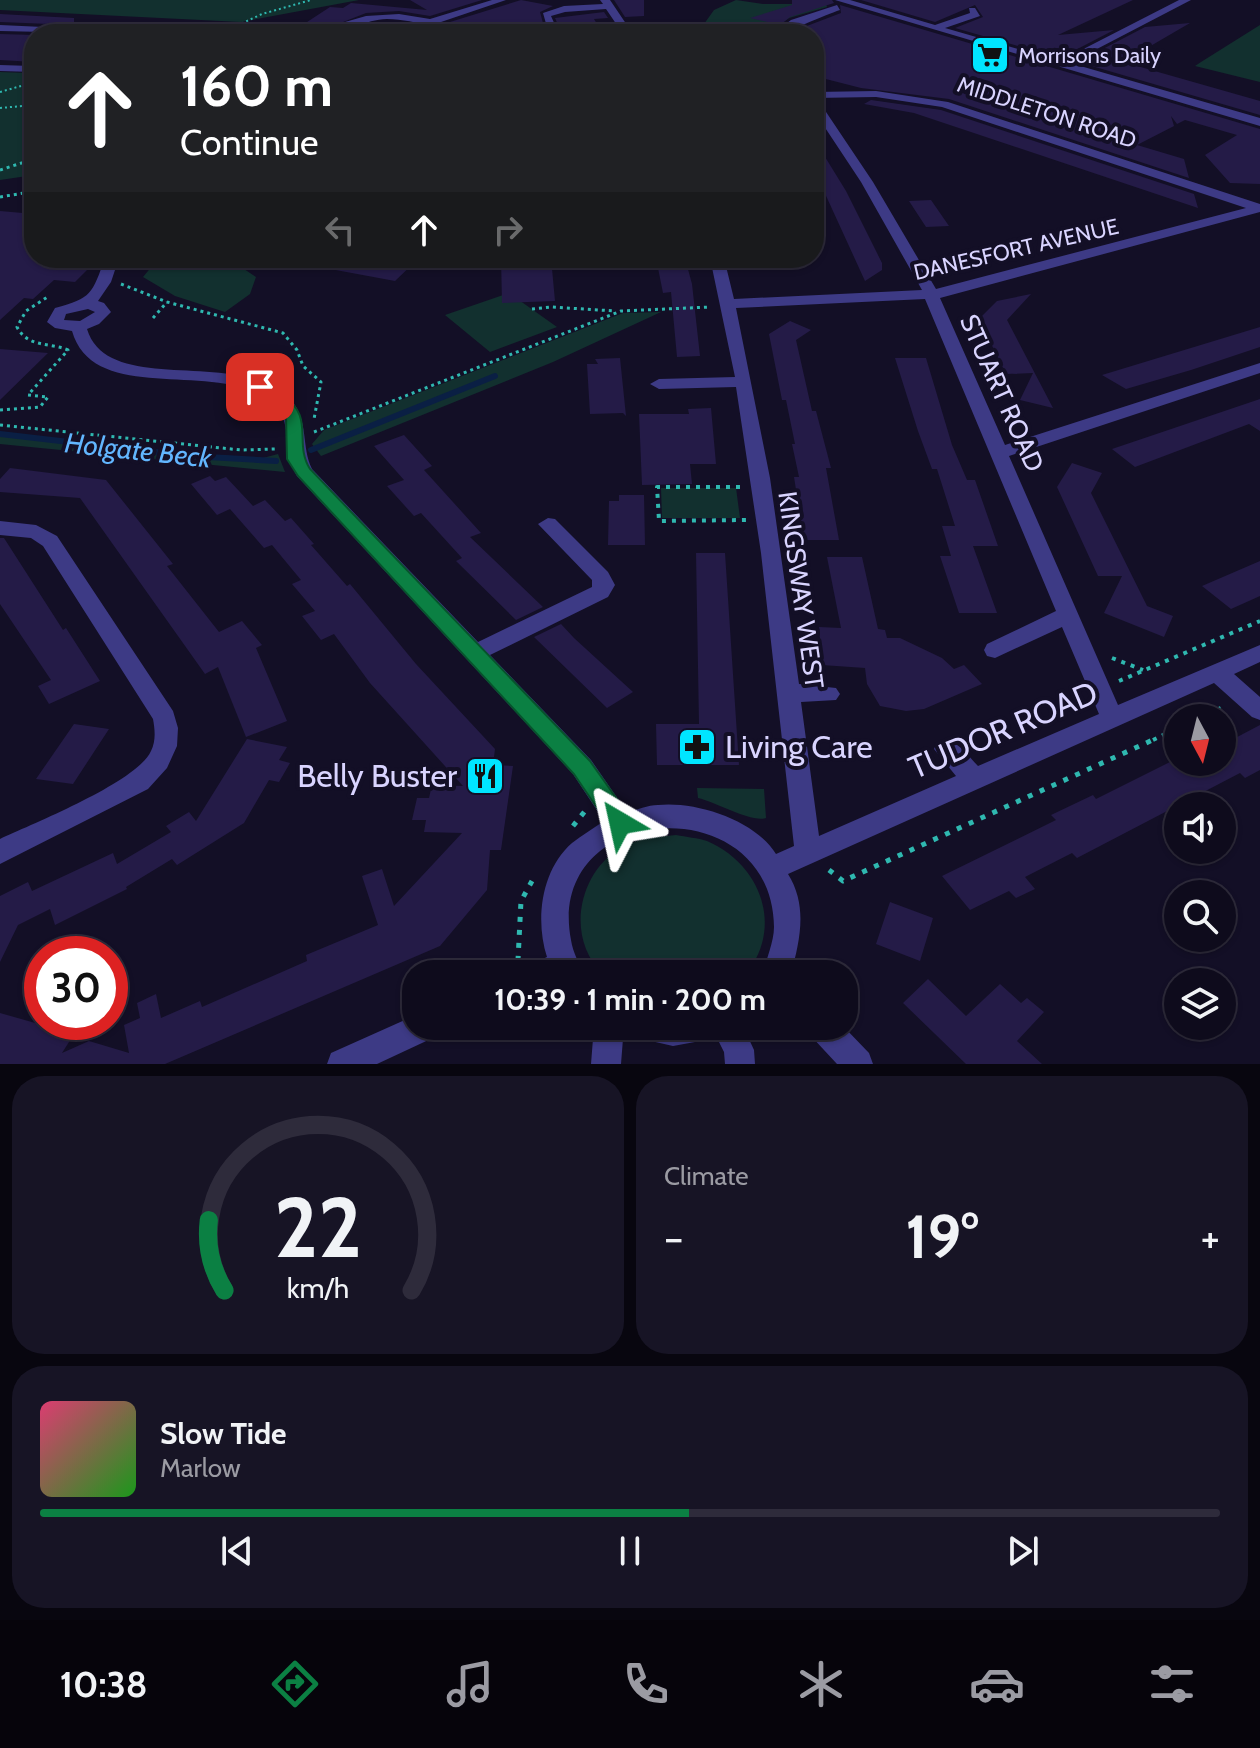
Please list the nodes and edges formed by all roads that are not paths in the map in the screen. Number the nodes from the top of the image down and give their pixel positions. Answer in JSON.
{"nodes":[{"id":1,"x":500,"y":0,"type":"edge"},
{"id":2,"x":1186,"y":0,"type":"edge"},
{"id":3,"x":608,"y":3,"type":"edge"},
{"id":4,"x":838,"y":4,"type":"edge"},
{"id":5,"x":972,"y":10,"type":"dead end"},
{"id":6,"x":432,"y":22,"type":"junction"},
{"id":7,"x":346,"y":24,"type":"edge"},
{"id":8,"x":438,"y":24,"type":"edge"},
{"id":9,"x":550,"y":24,"type":"edge"},
{"id":10,"x":622,"y":24,"type":"edge"},
{"id":11,"x":791,"y":24,"type":"edge"},
{"id":12,"x":0,"y":28,"type":"edge"},
{"id":13,"x":934,"y":28,"type":"junction"},
{"id":14,"x":24,"y":29,"type":"edge"},
{"id":15,"x":1061,"y":64,"type":"junction"},
{"id":16,"x":0,"y":68,"type":"edge"},
{"id":17,"x":24,"y":69,"type":"edge"},
{"id":18,"x":824,"y":95,"type":"edge"},
{"id":19,"x":824,"y":117,"type":"edge"},
{"id":20,"x":1260,"y":122,"type":"edge"},
{"id":21,"x":1260,"y":208,"type":"edge"},
{"id":22,"x":109,"y":268,"type":"edge"},
{"id":23,"x":720,"y":268,"type":"edge"},
{"id":24,"x":930,"y":295,"type":"junction"},
{"id":25,"x":88,"y":304,"type":"junction"},
{"id":26,"x":729,"y":305,"type":"junction"},
{"id":27,"x":78,"y":326,"type":"junction"},
{"id":28,"x":1260,"y":368,"type":"edge"},
{"id":29,"x":743,"y":382,"type":"junction"},
{"id":30,"x":659,"y":384,"type":"dead end"},
{"id":31,"x":1000,"y":453,"type":"junction"},
{"id":32,"x":548,"y":524,"type":"dead end"},
{"id":33,"x":0,"y":528,"type":"edge"},
{"id":34,"x":1067,"y":615,"type":"junction"},
{"id":35,"x":995,"y":650,"type":"dead end"},
{"id":36,"x":475,"y":653,"type":"junction"},
{"id":37,"x":1260,"y":653,"type":"edge"},
{"id":38,"x":1216,"y":672,"type":"junction"},
{"id":39,"x":787,"y":692,"type":"junction"},
{"id":40,"x":828,"y":694,"type":"dead end"},
{"id":41,"x":1260,"y":711,"type":"edge"},
{"id":42,"x":1113,"y":720,"type":"junction"},
{"id":43,"x":946,"y":749,"type":"dead end"},
{"id":44,"x":975,"y":780,"type":"junction"},
{"id":45,"x":620,"y":823,"type":"junction"},
{"id":46,"x":0,"y":852,"type":"edge"},
{"id":47,"x":808,"y":852,"type":"junction"},
{"id":48,"x":773,"y":868,"type":"junction"},
{"id":49,"x":557,"y":960,"type":"edge"},
{"id":50,"x":784,"y":960,"type":"edge"},
{"id":51,"x":402,"y":1037,"type":"edge"},
{"id":52,"x":608,"y":1040,"type":"edge"},
{"id":53,"x":734,"y":1040,"type":"edge"},
{"id":54,"x":835,"y":1040,"type":"edge"},
{"id":55,"x":342,"y":1064,"type":"edge"},
{"id":56,"x":606,"y":1064,"type":"edge"},
{"id":57,"x":740,"y":1064,"type":"edge"},
{"id":58,"x":858,"y":1064,"type":"edge"}],
"edges":[{"from":1,"to":6,"type":"street"},
{"from":2,"to":15,"type":"street"},
{"from":3,"to":9,"type":"street"},
{"from":3,"to":10,"type":"street"},
{"from":4,"to":11,"type":"street"},
{"from":4,"to":13,"type":"street"},
{"from":5,"to":13,"type":"street"},
{"from":6,"to":7,"type":"street"},
{"from":6,"to":8,"type":"street"},
{"from":12,"to":14,"type":"street"},
{"from":13,"to":15,"type":"street"},
{"from":15,"to":20,"type":"street"},
{"from":16,"to":17,"type":"street"},
{"from":18,"to":21,"type":"street","name":"MIDDLETON ROAD"},
{"from":19,"to":24,"type":"street","name":"STUART ROAD"},
{"from":21,"to":24,"type":"street","name":"DANESFORT AVENUE"},
{"from":22,"to":25,"type":"street"},
{"from":23,"to":26,"type":"street","name":"KINGSWAY WEST"},
{"from":24,"to":26,"type":"street","name":"DANESFORT AVENUE"},
{"from":24,"to":31,"type":"street","name":"STUART ROAD"},
{"from":25,"to":27,"type":"street"},
{"from":25,"to":27,"type":"street"},
{"from":26,"to":29,"type":"street","name":"KINGSWAY WEST"},
{"from":27,"to":36,"type":"street"},
{"from":28,"to":31,"type":"street"},
{"from":29,"to":30,"type":"street"},
{"from":29,"to":39,"type":"street","name":"KINGSWAY WEST"},
{"from":31,"to":34,"type":"street","name":"STUART ROAD"},
{"from":32,"to":36,"type":"street"},
{"from":33,"to":46,"type":"street"},
{"from":34,"to":35,"type":"street"},
{"from":34,"to":42,"type":"street","name":"STUART ROAD"},
{"from":36,"to":45,"type":"street"},
{"from":37,"to":38,"type":"street","name":"TUDOR ROAD"},
{"from":38,"to":41,"type":"street"},
{"from":38,"to":42,"type":"street","name":"TUDOR ROAD"},
{"from":39,"to":40,"type":"street"},
{"from":39,"to":47,"type":"street","name":"KINGSWAY WEST"},
{"from":42,"to":44,"type":"street","name":"TUDOR ROAD"},
{"from":43,"to":44,"type":"street"},
{"from":44,"to":47,"type":"street","name":"TUDOR ROAD"},
{"from":45,"to":48,"type":"street"},
{"from":45,"to":49,"type":"street"},
{"from":47,"to":48,"type":"street","name":"TUDOR ROAD"},
{"from":48,"to":50,"type":"street"},
{"from":51,"to":55,"type":"street"},
{"from":52,"to":56,"type":"street"},
{"from":53,"to":57,"type":"street"},
{"from":54,"to":58,"type":"street"}]}
